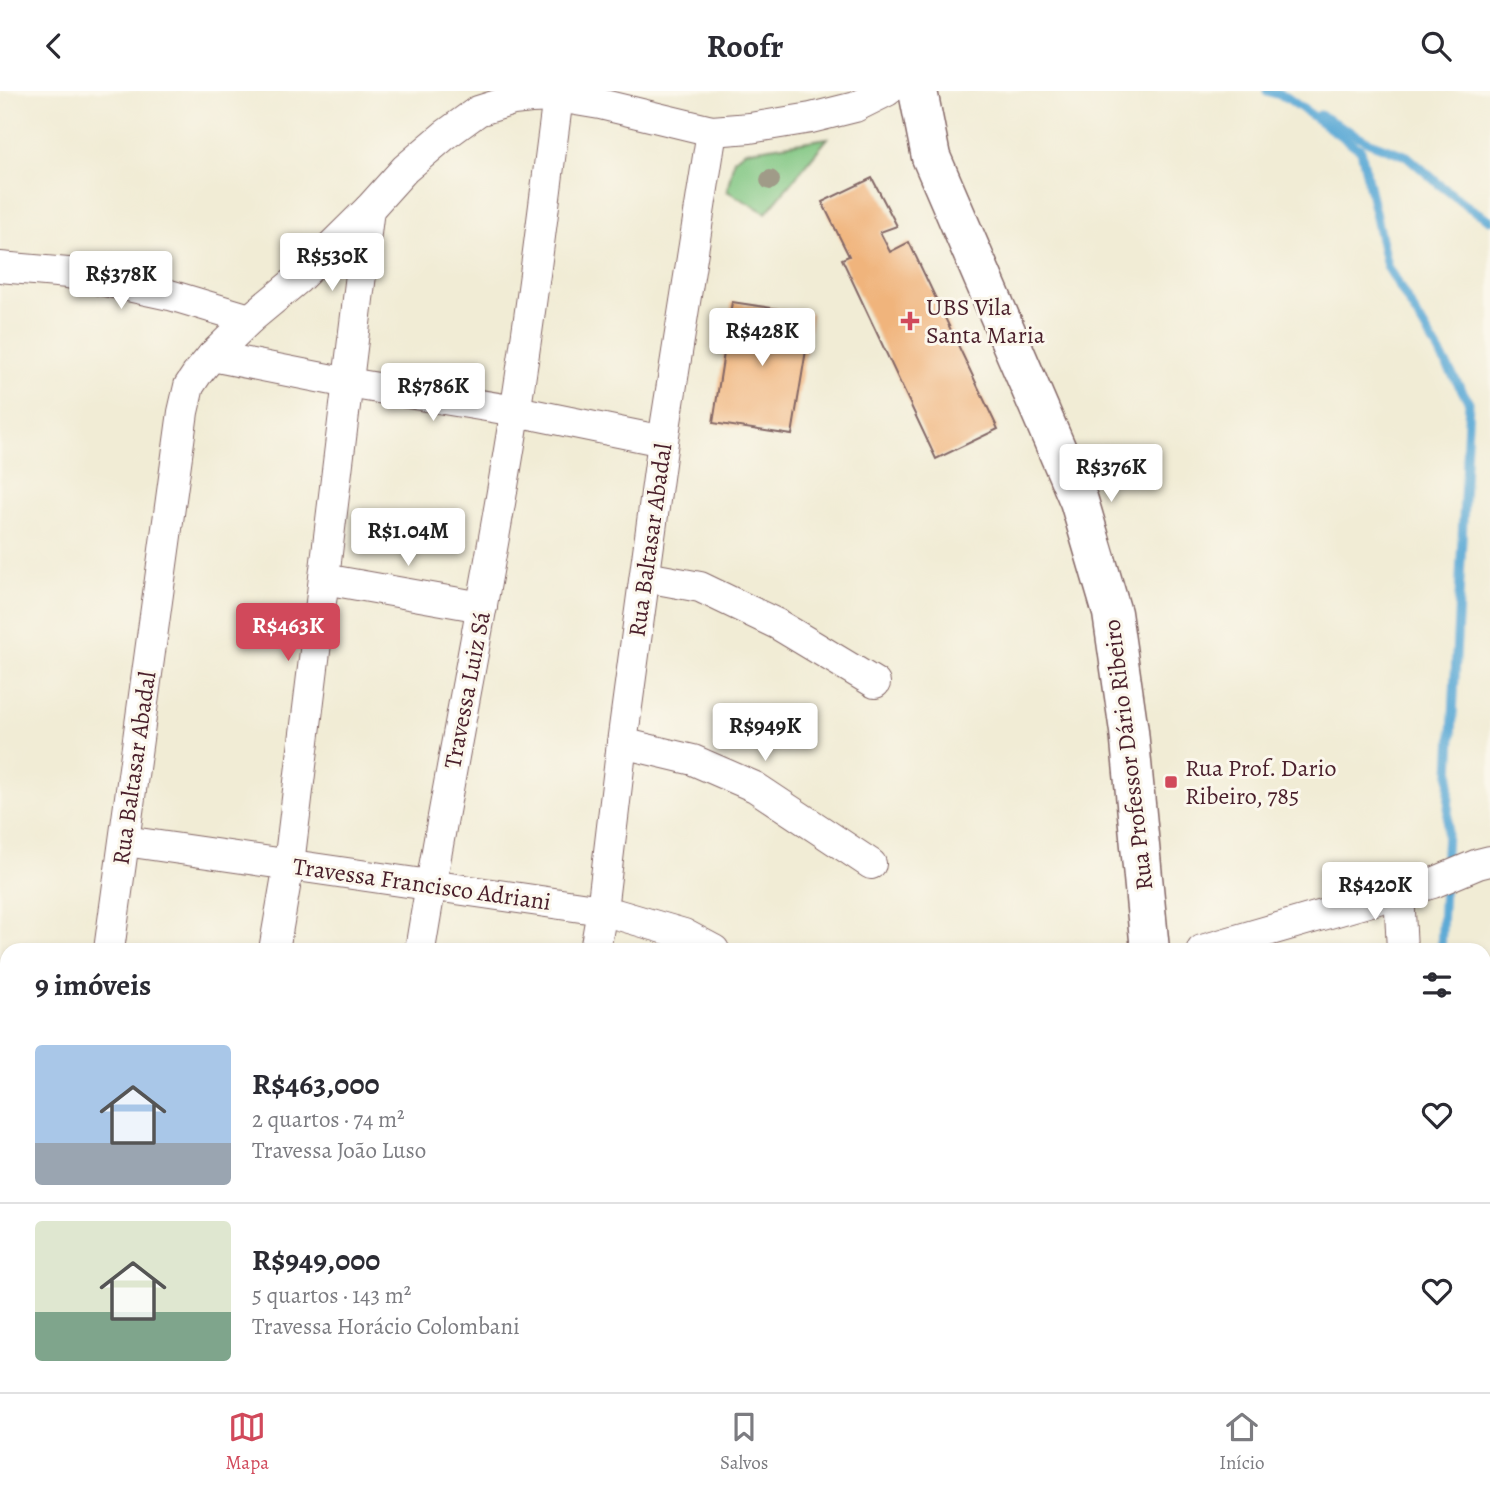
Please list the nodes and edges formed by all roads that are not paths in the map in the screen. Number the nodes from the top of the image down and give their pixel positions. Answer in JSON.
{"nodes":[{"id":1,"x":887,"y":91,"type":"edge"},
{"id":2,"x":918,"y":91,"type":"edge"},
{"id":3,"x":558,"y":97,"type":"junction"},
{"id":4,"x":712,"y":131,"type":"junction"},
{"id":5,"x":369,"y":209,"type":"junction"},
{"id":6,"x":0,"y":267,"type":"edge"},
{"id":7,"x":250,"y":319,"type":"junction"},
{"id":8,"x":212,"y":356,"type":"junction"},
{"id":9,"x":348,"y":383,"type":"junction"},
{"id":10,"x":516,"y":411,"type":"junction"},
{"id":11,"x":663,"y":441,"type":"junction"},
{"id":12,"x":646,"y":577,"type":"junction"},
{"id":13,"x":324,"y":579,"type":"junction"},
{"id":14,"x":482,"y":607,"type":"junction"},
{"id":15,"x":875,"y":683,"type":"dead end"},
{"id":16,"x":622,"y":743,"type":"junction"},
{"id":17,"x":125,"y":842,"type":"junction"},
{"id":18,"x":1484,"y":862,"type":"edge"},
{"id":19,"x":289,"y":864,"type":"junction"},
{"id":20,"x":871,"y":864,"type":"dead end"},
{"id":21,"x":430,"y":886,"type":"junction"},
{"id":22,"x":1399,"y":892,"type":"junction"},
{"id":23,"x":602,"y":910,"type":"junction"},
{"id":24,"x":110,"y":943,"type":"edge"},
{"id":25,"x":275,"y":943,"type":"edge"},
{"id":26,"x":421,"y":943,"type":"edge"},
{"id":27,"x":596,"y":943,"type":"edge"},
{"id":28,"x":701,"y":943,"type":"edge"},
{"id":29,"x":1149,"y":943,"type":"edge"},
{"id":30,"x":1226,"y":943,"type":"edge"},
{"id":31,"x":1402,"y":943,"type":"edge"}],
"edges":[{"from":1,"to":4,"type":"street"},
{"from":2,"to":29,"type":"street","name":"Rua Professor Dário Ribeiro"},
{"from":3,"to":4,"type":"street","name":"Rua Baltasar Abadal"},
{"from":3,"to":5,"type":"street","name":"Rua Baltasar Abadal"},
{"from":3,"to":10,"type":"street","name":"Travessa Luiz Sá"},
{"from":4,"to":11,"type":"street","name":"Rua Baltasar Abadal"},
{"from":5,"to":7,"type":"street","name":"Rua Baltasar Abadal"},
{"from":5,"to":9,"type":"street"},
{"from":6,"to":7,"type":"street"},
{"from":7,"to":8,"type":"street","name":"Rua Baltasar Abadal"},
{"from":8,"to":9,"type":"street"},
{"from":8,"to":17,"type":"street","name":"Rua Baltasar Abadal"},
{"from":9,"to":10,"type":"street"},
{"from":9,"to":13,"type":"street"},
{"from":10,"to":11,"type":"street"},
{"from":10,"to":14,"type":"street","name":"Travessa Luiz Sá"},
{"from":11,"to":12,"type":"street","name":"Rua Baltasar Abadal"},
{"from":12,"to":15,"type":"street"},
{"from":12,"to":16,"type":"street","name":"Rua Baltasar Abadal"},
{"from":13,"to":14,"type":"street"},
{"from":13,"to":19,"type":"street"},
{"from":14,"to":21,"type":"street","name":"Travessa Luiz Sá"},
{"from":16,"to":20,"type":"street"},
{"from":16,"to":23,"type":"street","name":"Rua Baltasar Abadal"},
{"from":17,"to":19,"type":"street","name":"Travessa Francisco Adriani"},
{"from":17,"to":24,"type":"street","name":"Rua Baltasar Abadal"},
{"from":18,"to":22,"type":"street"},
{"from":19,"to":21,"type":"street","name":"Travessa Francisco Adriani"},
{"from":19,"to":25,"type":"street"},
{"from":21,"to":23,"type":"street","name":"Travessa Francisco Adriani"},
{"from":21,"to":26,"type":"street","name":"Travessa Luiz Sá"},
{"from":22,"to":30,"type":"street"},
{"from":22,"to":31,"type":"street"},
{"from":23,"to":27,"type":"street","name":"Rua Baltasar Abadal"},
{"from":23,"to":28,"type":"street","name":"Travessa Francisco Adriani"}]}
